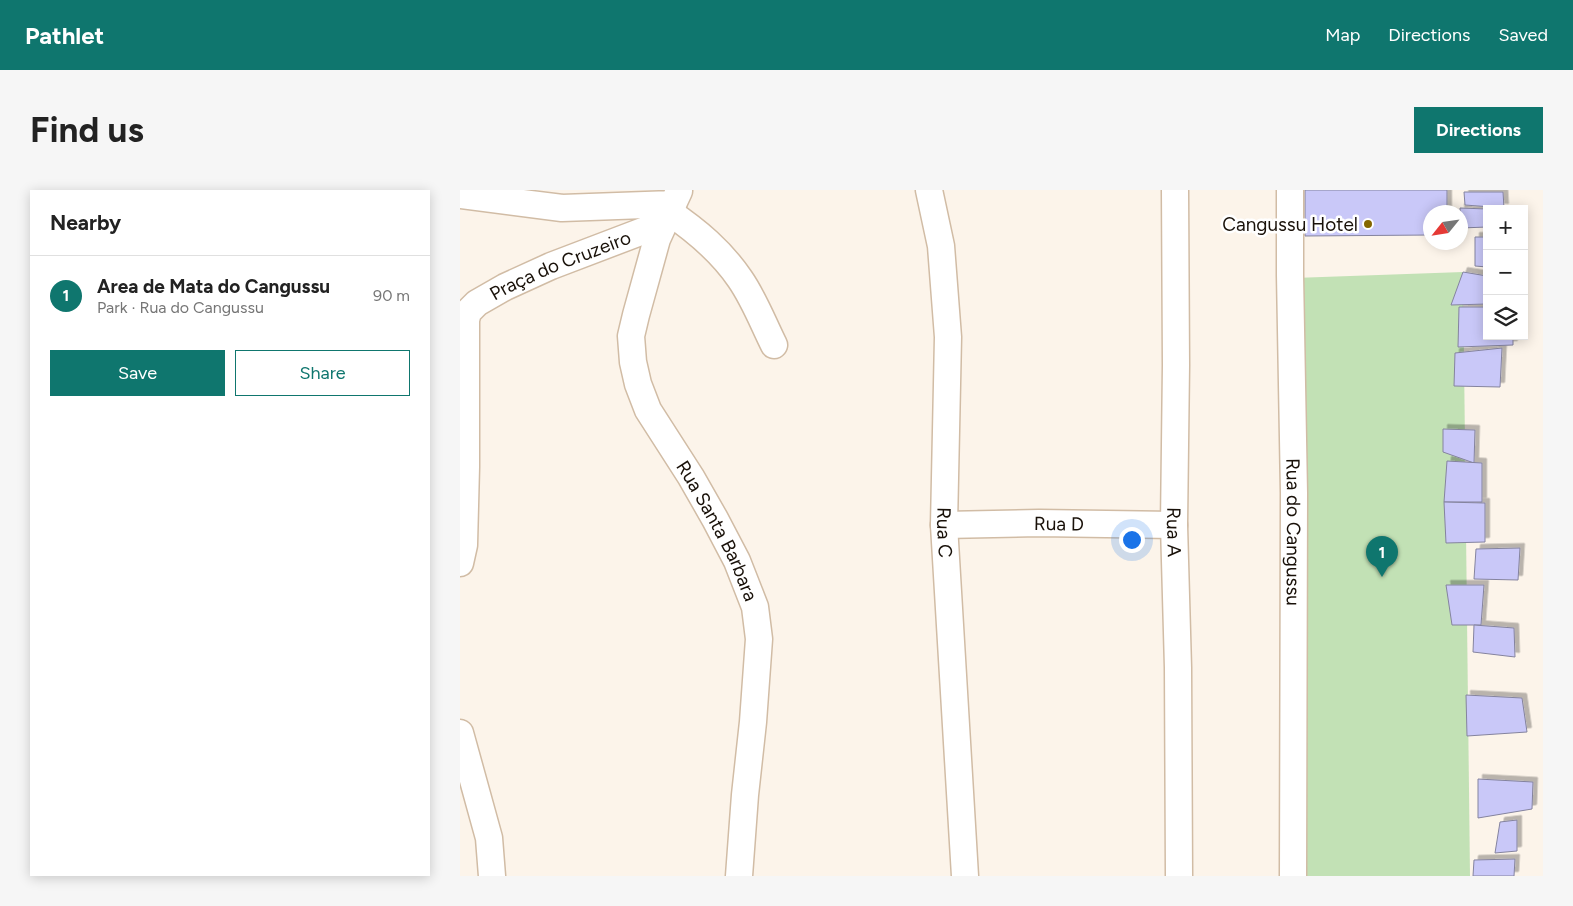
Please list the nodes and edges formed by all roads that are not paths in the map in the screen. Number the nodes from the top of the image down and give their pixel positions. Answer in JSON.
{"nodes":[{"id":1,"x":929,"y":190,"type":"edge"},
{"id":2,"x":1175,"y":190,"type":"edge"},
{"id":3,"x":1290,"y":190,"type":"edge"},
{"id":4,"x":460,"y":195,"type":"edge"},
{"id":5,"x":671,"y":207,"type":"edge"},
{"id":6,"x":774,"y":345,"type":"dead end"},
{"id":7,"x":1174,"y":524,"type":"junction"},
{"id":8,"x":944,"y":525,"type":"junction"},
{"id":9,"x":460,"y":563,"type":"edge"},
{"id":10,"x":460,"y":732,"type":"edge"},
{"id":11,"x":492,"y":876,"type":"edge"},
{"id":12,"x":739,"y":876,"type":"edge"},
{"id":13,"x":965,"y":876,"type":"edge"},
{"id":14,"x":1179,"y":876,"type":"edge"},
{"id":15,"x":1293,"y":876,"type":"edge"}],
"edges":[{"from":1,"to":8,"type":"street","name":"Rua C"},
{"from":2,"to":7,"type":"street","name":"Rua A"},
{"from":3,"to":15,"type":"street","name":"Rua do Cangussu"},
{"from":4,"to":5,"type":"street"},
{"from":5,"to":6,"type":"street"},
{"from":5,"to":9,"type":"street","name":"Praça do Cruzeiro"},
{"from":5,"to":12,"type":"street","name":"Rua Santa Barbara"},
{"from":7,"to":8,"type":"street","name":"Rua D"},
{"from":7,"to":14,"type":"street","name":"Rua A"},
{"from":8,"to":13,"type":"street","name":"Rua C"},
{"from":10,"to":11,"type":"street"}]}
